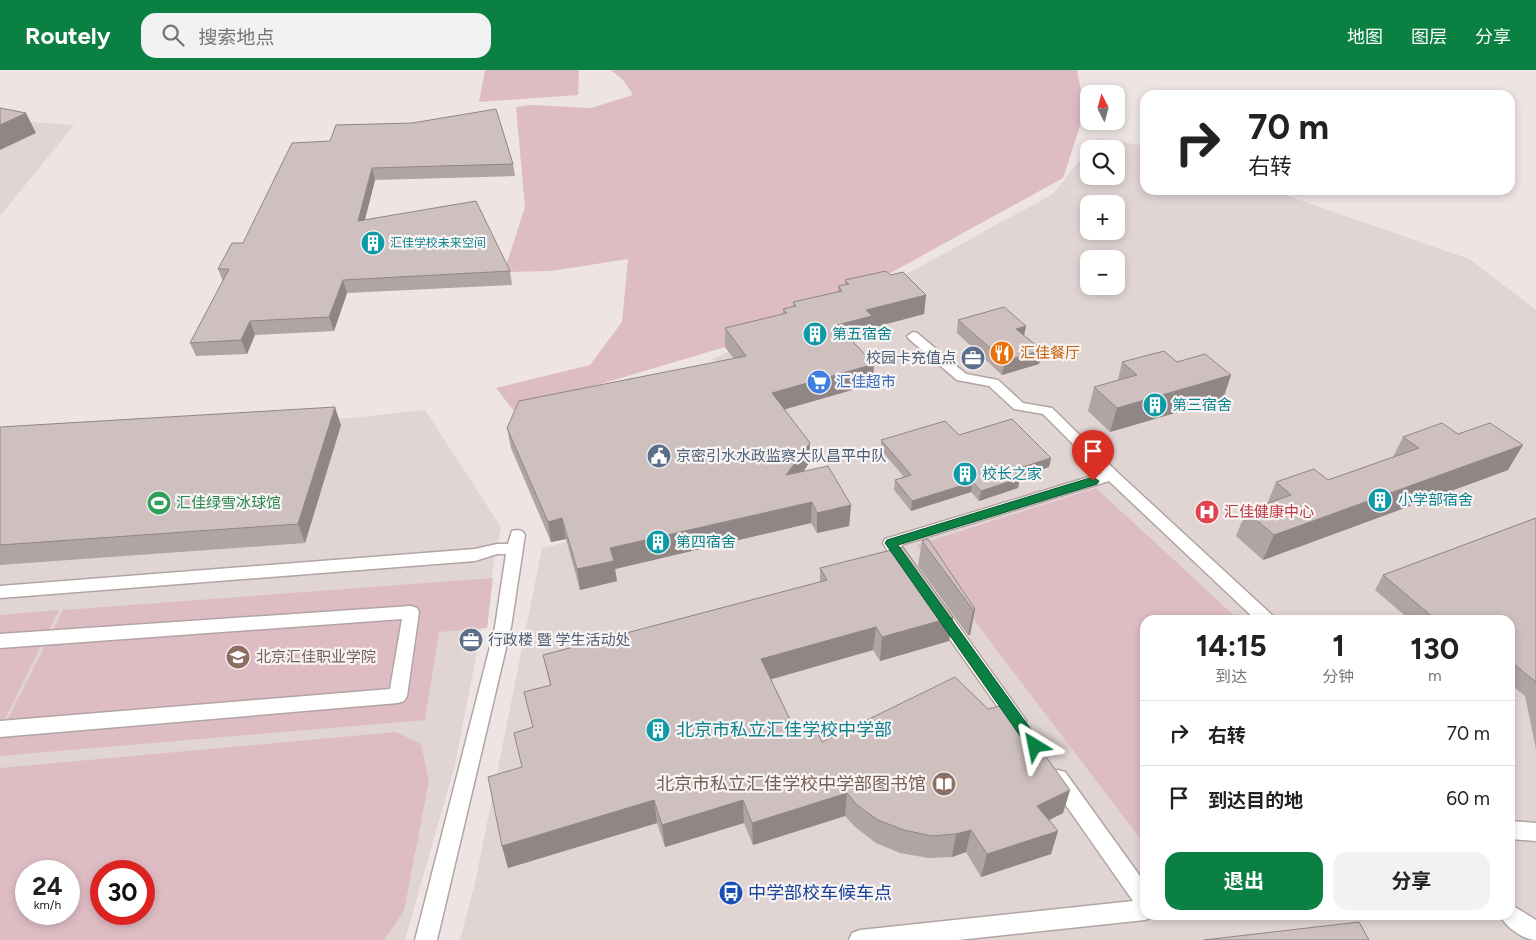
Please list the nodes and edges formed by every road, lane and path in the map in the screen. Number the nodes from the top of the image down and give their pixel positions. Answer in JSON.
{"nodes":[{"id":1,"x":913,"y":336,"type":"dead end"},
{"id":2,"x":1112,"y":475,"type":"junction"},
{"id":3,"x":919,"y":582,"type":"edge"},
{"id":4,"x":0,"y":592,"type":"edge"},
{"id":5,"x":930,"y":598,"type":"edge"},
{"id":6,"x":1262,"y":615,"type":"edge"},
{"id":7,"x":0,"y":641,"type":"edge"},
{"id":8,"x":0,"y":729,"type":"edge"},
{"id":9,"x":1026,"y":733,"type":"edge"},
{"id":10,"x":1048,"y":765,"type":"edge"},
{"id":11,"x":1515,"y":830,"type":"edge"},
{"id":12,"x":1536,"y":832,"type":"edge"},
{"id":13,"x":1140,"y":893,"type":"edge"},
{"id":14,"x":1140,"y":911,"type":"edge"},
{"id":15,"x":1515,"y":918,"type":"edge"},
{"id":16,"x":1536,"y":933,"type":"edge"},
{"id":17,"x":426,"y":940,"type":"edge"},
{"id":18,"x":860,"y":940,"type":"edge"}],
"edges":[{"from":1,"to":2,"type":"street"},
{"from":2,"to":3,"type":"street"},
{"from":2,"to":6,"type":"street"},
{"from":4,"to":17,"type":"street"},
{"from":5,"to":9,"type":"street"},
{"from":7,"to":8,"type":"street"},
{"from":10,"to":13,"type":"street"},
{"from":11,"to":12,"type":"street"},
{"from":14,"to":18,"type":"street"},
{"from":15,"to":16,"type":"street"}]}
